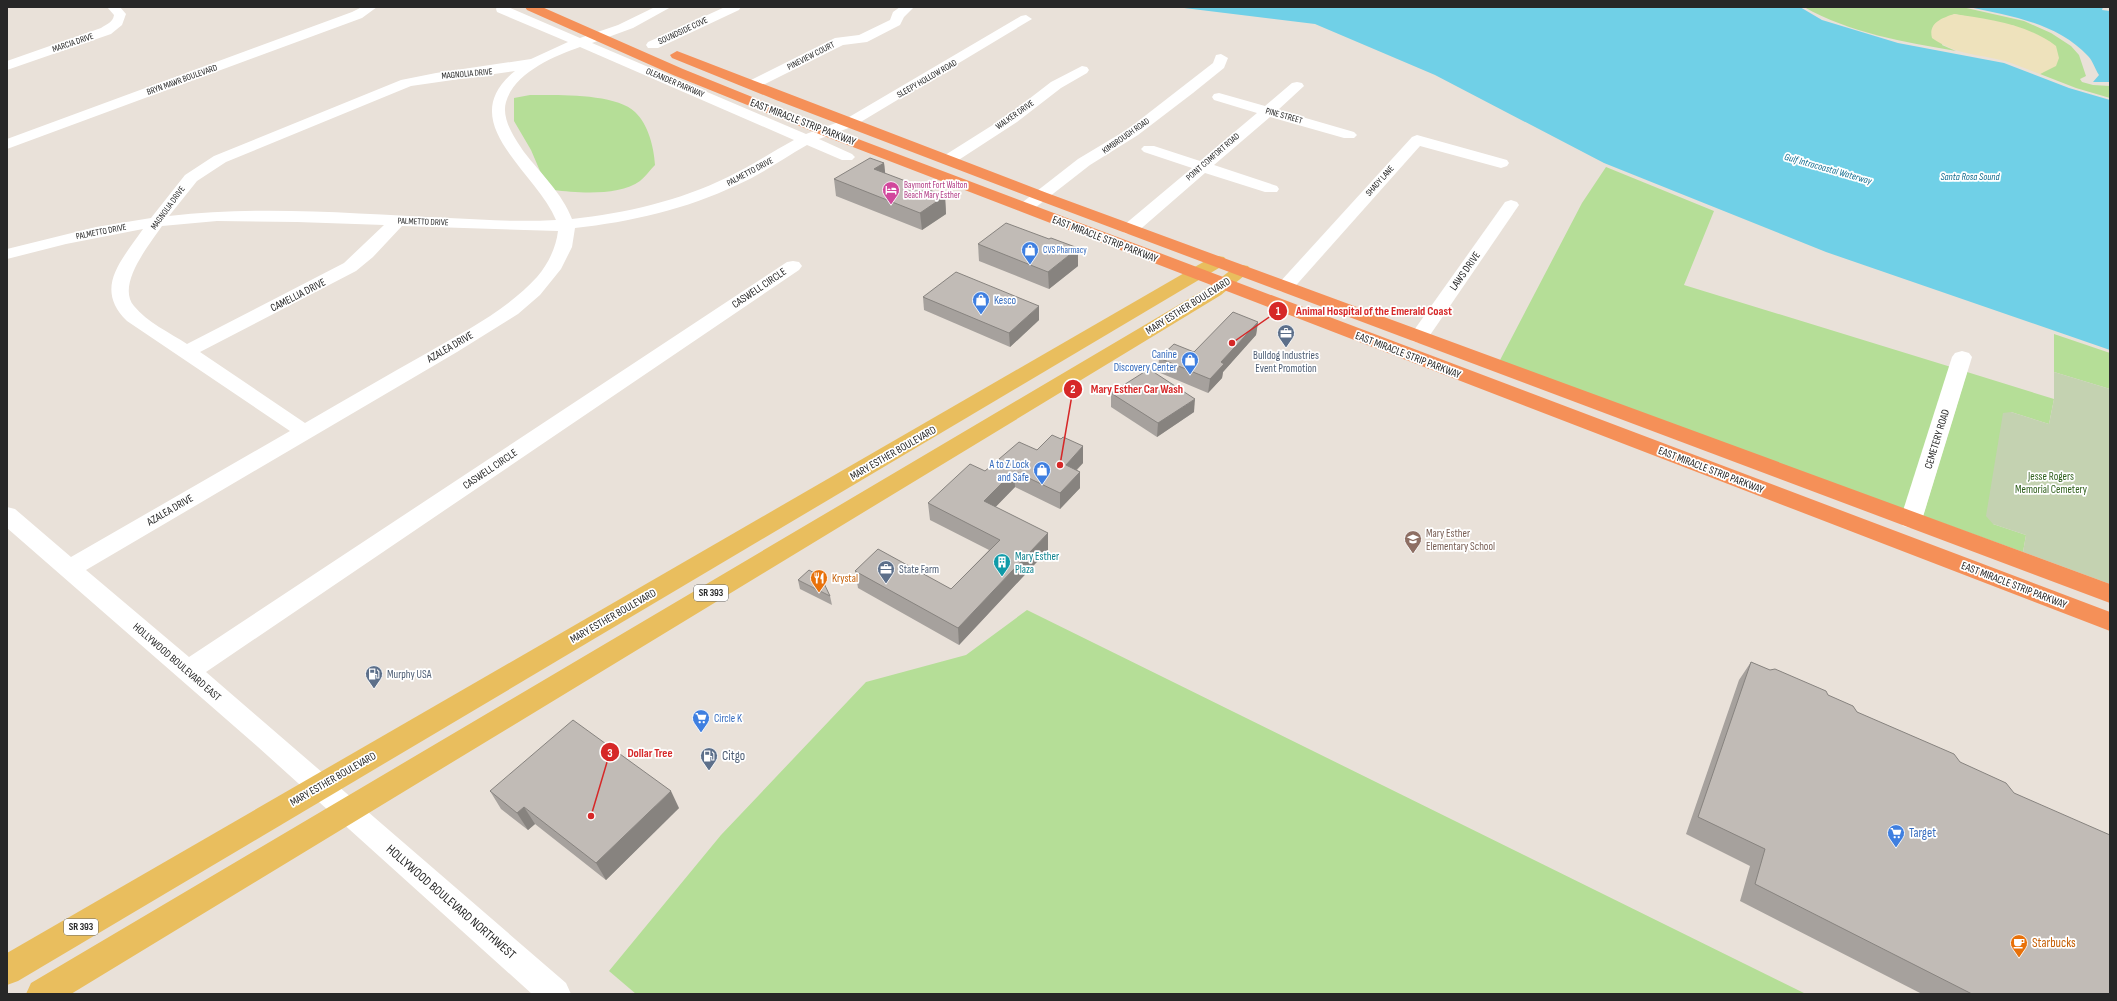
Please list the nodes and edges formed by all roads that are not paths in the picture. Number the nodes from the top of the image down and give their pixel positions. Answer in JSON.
{"nodes":[{"id":1,"x":113,"y":7,"type":"edge"},
{"id":2,"x":531,"y":7,"type":"edge"},
{"id":3,"x":566,"y":7,"type":"edge"},
{"id":4,"x":665,"y":7,"type":"edge"},
{"id":5,"x":735,"y":7,"type":"edge"},
{"id":6,"x":908,"y":7,"type":"edge"},
{"id":7,"x":377,"y":8,"type":"edge"},
{"id":8,"x":502,"y":9,"type":"dead end"},
{"id":9,"x":1026,"y":19,"type":"dead end"},
{"id":10,"x":617,"y":29,"type":"junction"},
{"id":11,"x":596,"y":36,"type":"junction"},
{"id":12,"x":579,"y":42,"type":"junction"},
{"id":13,"x":653,"y":45,"type":"junction"},
{"id":14,"x":1221,"y":58,"type":"dead end"},
{"id":15,"x":536,"y":61,"type":"junction"},
{"id":16,"x":7,"y":66,"type":"edge"},
{"id":17,"x":1082,"y":70,"type":"dead end"},
{"id":18,"x":752,"y":86,"type":"junction"},
{"id":19,"x":1297,"y":86,"type":"dead end"},
{"id":20,"x":1219,"y":97,"type":"dead end"},
{"id":21,"x":1267,"y":111,"type":"junction"},
{"id":22,"x":850,"y":123,"type":"junction"},
{"id":23,"x":824,"y":131,"type":"junction"},
{"id":24,"x":1349,"y":135,"type":"dead end"},
{"id":25,"x":807,"y":140,"type":"junction"},
{"id":26,"x":7,"y":144,"type":"edge"},
{"id":27,"x":1149,"y":148,"type":"dead end"},
{"id":28,"x":847,"y":157,"type":"dead end"},
{"id":29,"x":948,"y":160,"type":"junction"},
{"id":30,"x":1502,"y":163,"type":"dead end"},
{"id":31,"x":1203,"y":166,"type":"junction"},
{"id":32,"x":1271,"y":189,"type":"dead end"},
{"id":33,"x":1041,"y":196,"type":"junction"},
{"id":34,"x":1511,"y":205,"type":"dead end"},
{"id":35,"x":1025,"y":208,"type":"junction"},
{"id":36,"x":398,"y":221,"type":"junction"},
{"id":37,"x":157,"y":223,"type":"junction"},
{"id":38,"x":566,"y":224,"type":"junction"},
{"id":39,"x":1130,"y":229,"type":"junction"},
{"id":40,"x":7,"y":254,"type":"edge"},
{"id":41,"x":1218,"y":262,"type":"junction"},
{"id":42,"x":793,"y":266,"type":"dead end"},
{"id":43,"x":1197,"y":274,"type":"junction"},
{"id":44,"x":1233,"y":278,"type":"junction"},
{"id":45,"x":1285,"y":287,"type":"junction"},
{"id":46,"x":1419,"y":337,"type":"junction"},
{"id":47,"x":186,"y":352,"type":"junction"},
{"id":48,"x":1962,"y":358,"type":"dead end"},
{"id":49,"x":304,"y":432,"type":"junction"},
{"id":50,"x":7,"y":515,"type":"edge"},
{"id":51,"x":1911,"y":520,"type":"junction"},
{"id":52,"x":68,"y":569,"type":"junction"},
{"id":53,"x":2110,"y":594,"type":"edge"},
{"id":54,"x":2110,"y":622,"type":"edge"},
{"id":55,"x":188,"y":671,"type":"junction"},
{"id":56,"x":320,"y":787,"type":"junction"},
{"id":57,"x":347,"y":810,"type":"junction"},
{"id":58,"x":7,"y":970,"type":"edge"},
{"id":59,"x":42,"y":994,"type":"edge"},
{"id":60,"x":555,"y":994,"type":"edge"}],
"edges":[{"from":1,"to":16,"type":"street","name":"MARCIA DRIVE"},
{"from":2,"to":11,"type":"highway","name":"EAST MIRACLE STRIP PARKWAY"},
{"from":3,"to":10,"type":"highway","name":"EAST MIRACLE STRIP PARKWAY"},
{"from":4,"to":10,"type":"street"},
{"from":5,"to":13,"type":"street","name":"SOUNDSIDE COVE"},
{"from":6,"to":18,"type":"street","name":"PINEVIEW COURT"},
{"from":7,"to":26,"type":"street","name":"BRYN MAWR BOULEVARD"},
{"from":8,"to":12,"type":"street","name":"OLEANDER PARKWAY"},
{"from":9,"to":22,"type":"street","name":"SLEEPY HOLLOW ROAD"},
{"from":10,"to":11,"type":"street"},
{"from":10,"to":13,"type":"highway","name":"EAST MIRACLE STRIP PARKWAY"},
{"from":11,"to":12,"type":"street"},
{"from":11,"to":23,"type":"highway","name":"EAST MIRACLE STRIP PARKWAY"},
{"from":12,"to":15,"type":"street"},
{"from":12,"to":25,"type":"street","name":"OLEANDER PARKWAY"},
{"from":13,"to":18,"type":"highway","name":"EAST MIRACLE STRIP PARKWAY"},
{"from":14,"to":33,"type":"street","name":"KIMBROUGH ROAD"},
{"from":15,"to":37,"type":"street","name":"MAGNOLIA DRIVE"},
{"from":15,"to":38,"type":"street"},
{"from":17,"to":29,"type":"street","name":"WALKER DRIVE"},
{"from":18,"to":22,"type":"highway","name":"EAST MIRACLE STRIP PARKWAY"},
{"from":19,"to":21,"type":"street","name":"POINT COMFORT ROAD"},
{"from":20,"to":21,"type":"street","name":"PINE STREET"},
{"from":21,"to":24,"type":"street","name":"PINE STREET"},
{"from":21,"to":31,"type":"street","name":"POINT COMFORT ROAD"},
{"from":22,"to":23,"type":"street","name":"SLEEPY HOLLOW ROAD"},
{"from":22,"to":29,"type":"highway","name":"EAST MIRACLE STRIP PARKWAY"},
{"from":23,"to":25,"type":"street","name":"PALMETTO DRIVE"},
{"from":23,"to":35,"type":"highway","name":"EAST MIRACLE STRIP PARKWAY"},
{"from":25,"to":28,"type":"street","name":"OLEANDER PARKWAY"},
{"from":25,"to":38,"type":"street","name":"PALMETTO DRIVE"},
{"from":27,"to":31,"type":"street"},
{"from":29,"to":33,"type":"highway","name":"EAST MIRACLE STRIP PARKWAY"},
{"from":30,"to":45,"type":"street","name":"SHADY LANE"},
{"from":31,"to":32,"type":"street"},
{"from":31,"to":39,"type":"street","name":"POINT COMFORT ROAD"},
{"from":33,"to":35,"type":"street","name":"KIMBROUGH ROAD"},
{"from":33,"to":39,"type":"highway","name":"EAST MIRACLE STRIP PARKWAY"},
{"from":34,"to":46,"type":"street","name":"LAWS DRIVE"},
{"from":35,"to":43,"type":"highway","name":"EAST MIRACLE STRIP PARKWAY"},
{"from":36,"to":37,"type":"street","name":"PALMETTO DRIVE"},
{"from":36,"to":38,"type":"street","name":"PALMETTO DRIVE"},
{"from":36,"to":47,"type":"street","name":"CAMELLIA DRIVE"},
{"from":37,"to":40,"type":"street","name":"PALMETTO DRIVE"},
{"from":37,"to":47,"type":"street","name":"MAGNOLIA DRIVE"},
{"from":38,"to":49,"type":"street","name":"AZALEA DRIVE"},
{"from":39,"to":41,"type":"highway","name":"EAST MIRACLE STRIP PARKWAY"},
{"from":41,"to":43,"type":"main road","name":"MARY ESTHER BOULEVARD","number":"SR 393"},
{"from":41,"to":44,"type":"highway","name":"EAST MIRACLE STRIP PARKWAY"},
{"from":42,"to":55,"type":"street","name":"CASWELL CIRCLE"},
{"from":43,"to":44,"type":"highway","name":"EAST MIRACLE STRIP PARKWAY"},
{"from":43,"to":56,"type":"main road","name":"MARY ESTHER BOULEVARD","number":"SR 393"},
{"from":44,"to":45,"type":"highway","name":"EAST MIRACLE STRIP PARKWAY"},
{"from":44,"to":54,"type":"highway","name":"EAST MIRACLE STRIP PARKWAY"},
{"from":44,"to":57,"type":"main road","name":"MARY ESTHER BOULEVARD","number":"SR 393"},
{"from":45,"to":46,"type":"highway","name":"EAST MIRACLE STRIP PARKWAY"},
{"from":46,"to":51,"type":"highway","name":"EAST MIRACLE STRIP PARKWAY"},
{"from":47,"to":49,"type":"street","name":"MAGNOLIA DRIVE"},
{"from":48,"to":51,"type":"street","name":"CEMETERY ROAD"},
{"from":49,"to":52,"type":"street","name":"AZALEA DRIVE"},
{"from":50,"to":52,"type":"street","name":"HOLLYWOOD BOULEVARD EAST"},
{"from":51,"to":53,"type":"highway","name":"EAST MIRACLE STRIP PARKWAY"},
{"from":52,"to":55,"type":"street","name":"HOLLYWOOD BOULEVARD EAST"},
{"from":55,"to":56,"type":"street","name":"HOLLYWOOD BOULEVARD EAST"},
{"from":56,"to":57,"type":"street","name":"HOLLYWOOD BOULEVARD EAST"},
{"from":56,"to":58,"type":"main road","name":"MARY ESTHER BOULEVARD","number":"SR 393"},
{"from":57,"to":59,"type":"main road","name":"MARY ESTHER BOULEVARD","number":"SR 393"},
{"from":57,"to":60,"type":"street","name":"HOLLYWOOD BOULEVARD NORTHWEST"}]}
